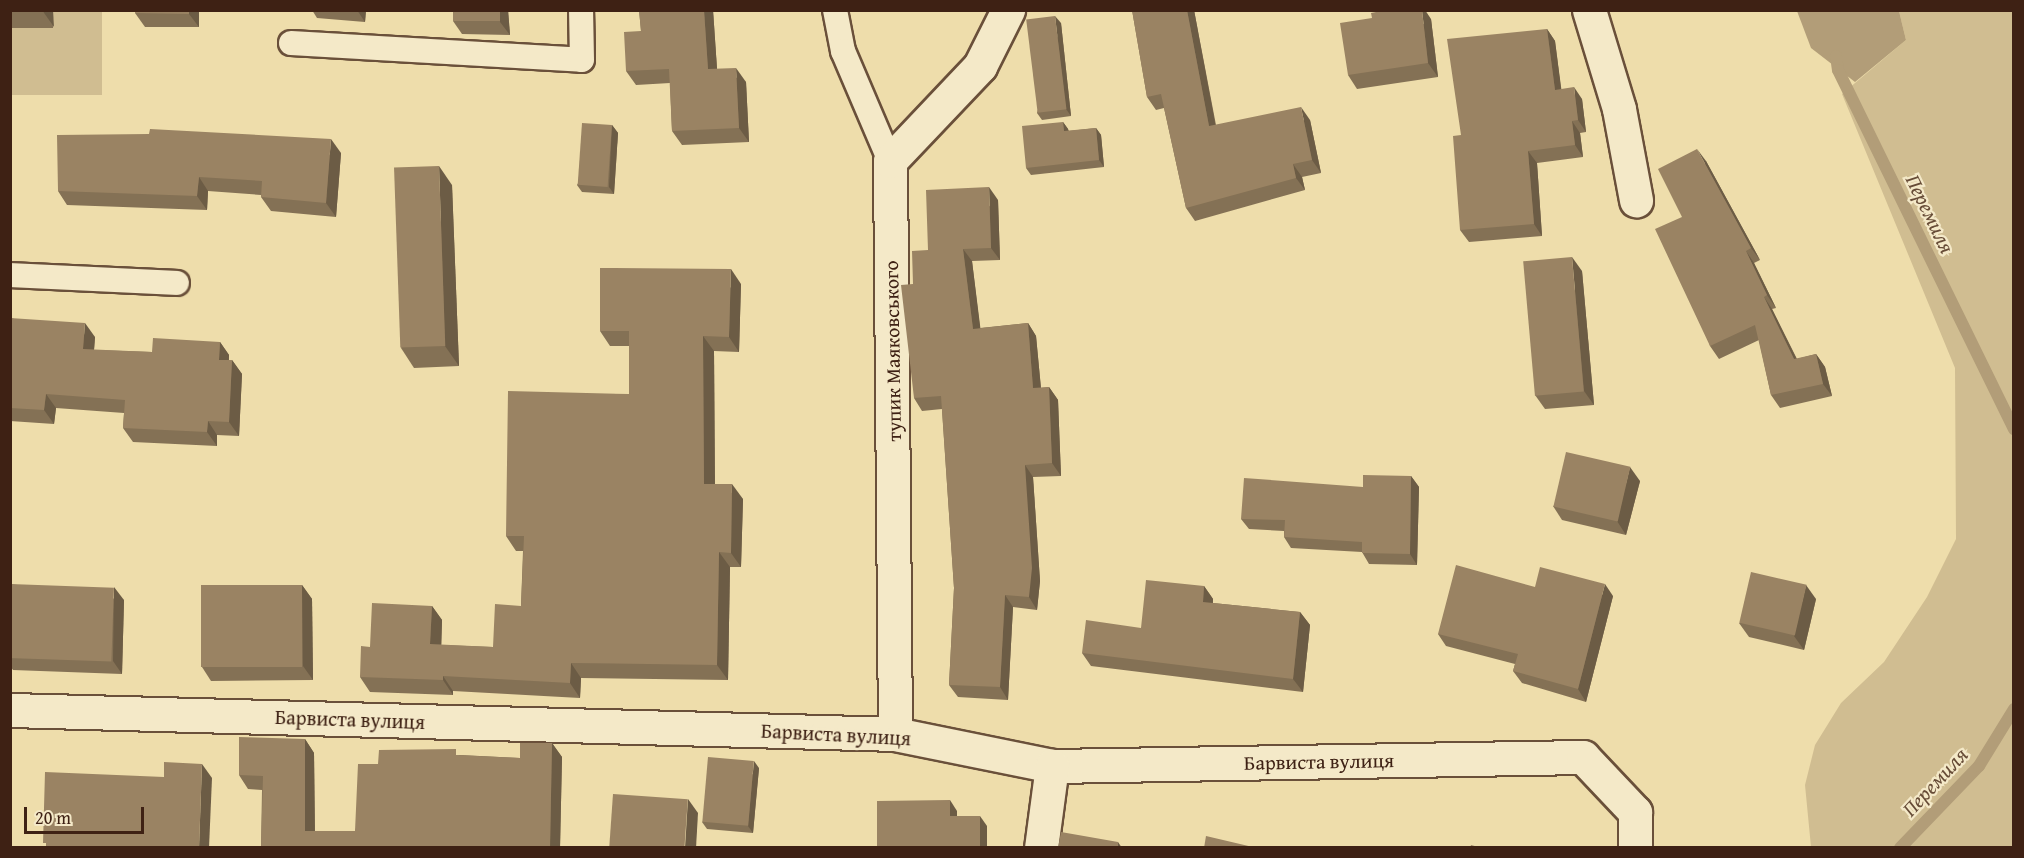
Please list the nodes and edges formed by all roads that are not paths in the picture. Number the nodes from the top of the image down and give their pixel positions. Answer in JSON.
{"nodes":[{"id":1,"x":581,"y":10,"type":"edge"},
{"id":2,"x":835,"y":10,"type":"edge"},
{"id":3,"x":1008,"y":10,"type":"edge"},
{"id":4,"x":1589,"y":10,"type":"edge"},
{"id":5,"x":291,"y":43,"type":"dead end"},
{"id":6,"x":890,"y":161,"type":"junction"},
{"id":7,"x":1635,"y":200,"type":"dead end"},
{"id":8,"x":10,"y":275,"type":"edge"},
{"id":9,"x":177,"y":284,"type":"dead end"},
{"id":10,"x":10,"y":710,"type":"edge"},
{"id":11,"x":896,"y":734,"type":"junction"},
{"id":12,"x":1052,"y":766,"type":"junction"},
{"id":13,"x":1041,"y":848,"type":"edge"},
{"id":14,"x":1635,"y":848,"type":"edge"}],
"edges":[{"from":1,"to":5,"type":"lane"},
{"from":2,"to":6,"type":"lane"},
{"from":3,"to":6,"type":"street"},
{"from":4,"to":7,"type":"street"},
{"from":6,"to":11,"type":"street","name":"тупик Маяковського"},
{"from":8,"to":9,"type":"lane"},
{"from":10,"to":11,"type":"street","name":"Барвиста вулиця"},
{"from":11,"to":12,"type":"street","name":"Барвиста вулиця"},
{"from":12,"to":13,"type":"street"},
{"from":12,"to":14,"type":"street","name":"Барвиста вулиця"}]}
